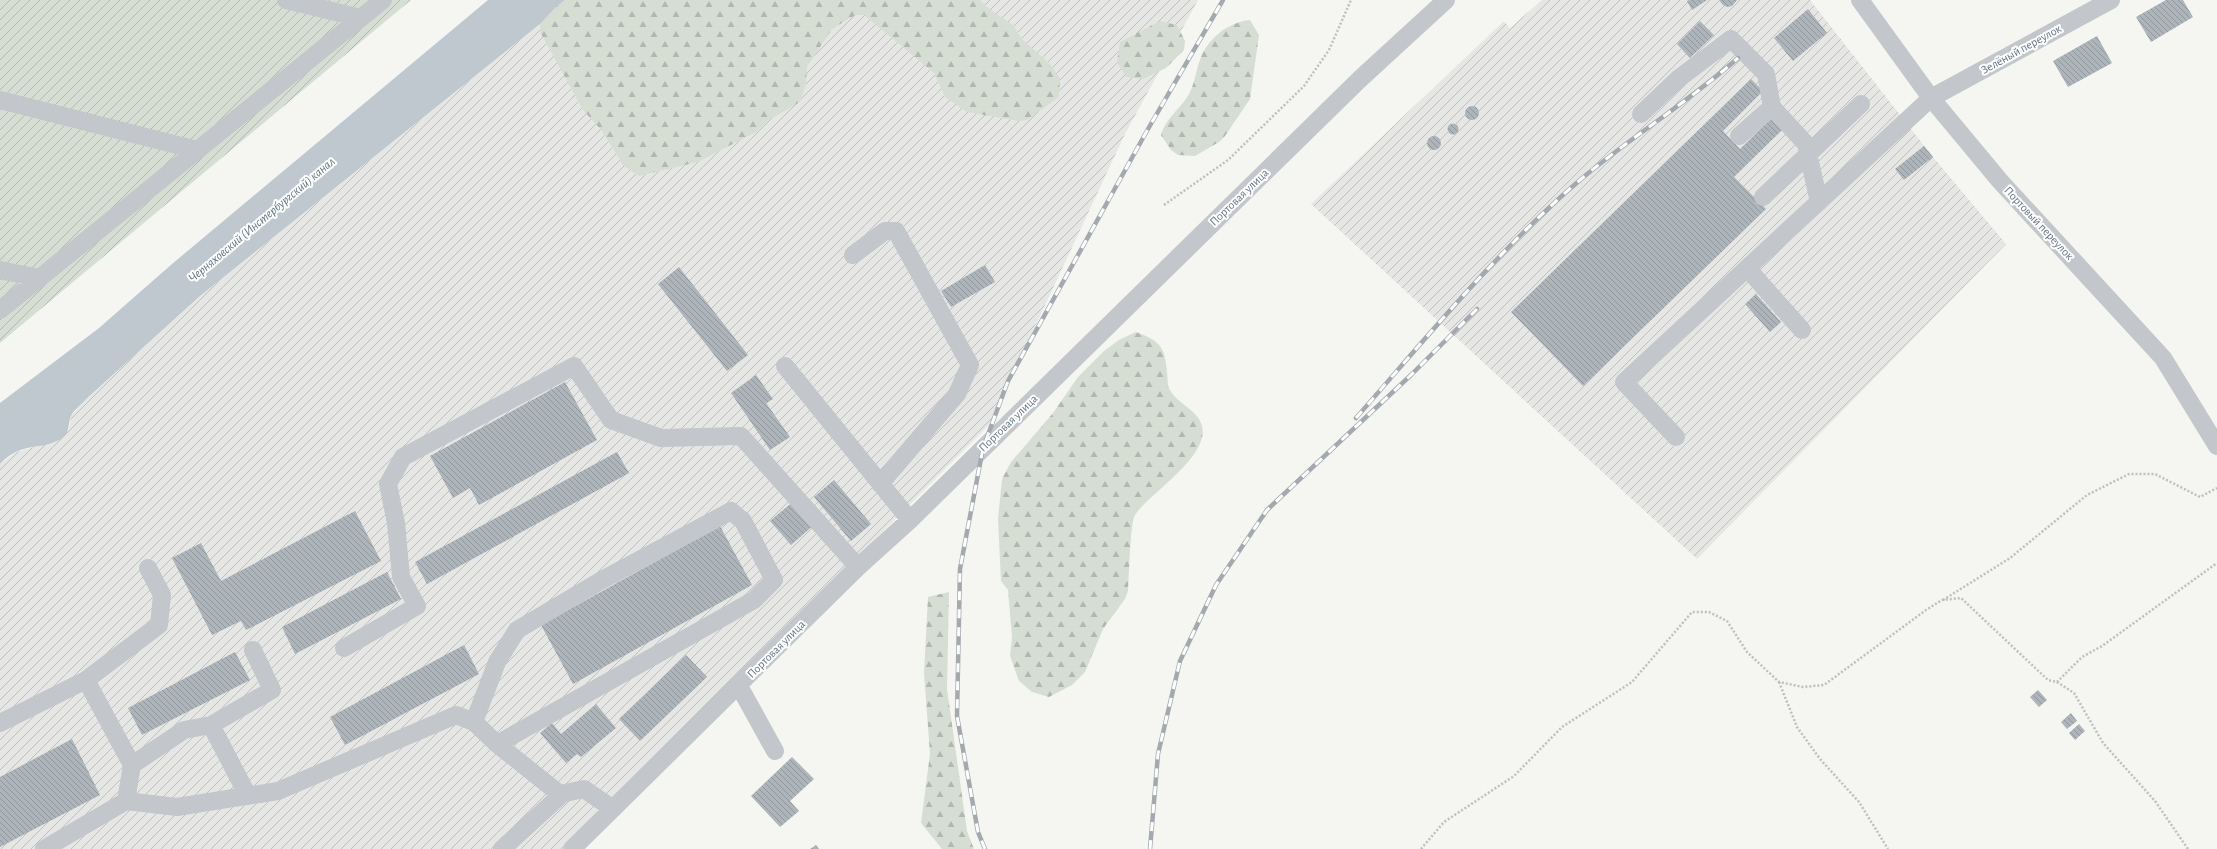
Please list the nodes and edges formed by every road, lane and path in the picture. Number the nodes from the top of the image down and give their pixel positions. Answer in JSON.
{"nodes":[{"id":1,"x":286,"y":0,"type":"edge"},
{"id":2,"x":383,"y":0,"type":"edge"},
{"id":3,"x":1351,"y":0,"type":"edge"},
{"id":4,"x":1446,"y":0,"type":"edge"},
{"id":5,"x":1860,"y":0,"type":"edge"},
{"id":6,"x":2111,"y":0,"type":"edge"},
{"id":7,"x":361,"y":18,"type":"junction"},
{"id":8,"x":1931,"y":98,"type":"junction"},
{"id":9,"x":0,"y":100,"type":"edge"},
{"id":10,"x":1861,"y":104,"type":"dead end"},
{"id":11,"x":1772,"y":107,"type":"junction"},
{"id":12,"x":1641,"y":114,"type":"dead end"},
{"id":13,"x":1739,"y":136,"type":"dead end"},
{"id":14,"x":197,"y":150,"type":"junction"},
{"id":15,"x":1808,"y":155,"type":"junction"},
{"id":16,"x":1763,"y":197,"type":"dead end"},
{"id":17,"x":1819,"y":202,"type":"junction"},
{"id":18,"x":1164,"y":205,"type":"dead end"},
{"id":19,"x":853,"y":255,"type":"dead end"},
{"id":20,"x":1747,"y":268,"type":"junction"},
{"id":21,"x":0,"y":270,"type":"edge"},
{"id":22,"x":39,"y":278,"type":"junction"},
{"id":23,"x":0,"y":310,"type":"edge"},
{"id":24,"x":1802,"y":330,"type":"dead end"},
{"id":25,"x":785,"y":366,"type":"dead end"},
{"id":26,"x":1676,"y":437,"type":"dead end"},
{"id":27,"x":2217,"y":446,"type":"edge"},
{"id":28,"x":880,"y":484,"type":"junction"},
{"id":29,"x":2217,"y":488,"type":"edge"},
{"id":30,"x":910,"y":520,"type":"junction"},
{"id":31,"x":2217,"y":563,"type":"edge"},
{"id":32,"x":858,"y":567,"type":"junction"},
{"id":33,"x":148,"y":568,"type":"dead end"},
{"id":34,"x":1942,"y":600,"type":"junction"},
{"id":35,"x":344,"y":648,"type":"dead end"},
{"id":36,"x":253,"y":650,"type":"dead end"},
{"id":37,"x":86,"y":680,"type":"junction"},
{"id":38,"x":1779,"y":682,"type":"junction"},
{"id":39,"x":2057,"y":682,"type":"junction"},
{"id":40,"x":739,"y":686,"type":"junction"},
{"id":41,"x":474,"y":722,"type":"junction"},
{"id":42,"x":0,"y":723,"type":"edge"},
{"id":43,"x":211,"y":725,"type":"junction"},
{"id":44,"x":497,"y":744,"type":"junction"},
{"id":45,"x":775,"y":751,"type":"dead end"},
{"id":46,"x":132,"y":766,"type":"junction"},
{"id":47,"x":561,"y":795,"type":"junction"},
{"id":48,"x":248,"y":796,"type":"junction"},
{"id":49,"x":126,"y":801,"type":"junction"},
{"id":50,"x":613,"y":809,"type":"junction"},
{"id":51,"x":44,"y":849,"type":"edge"},
{"id":52,"x":502,"y":849,"type":"edge"},
{"id":53,"x":572,"y":849,"type":"edge"},
{"id":54,"x":1421,"y":849,"type":"edge"},
{"id":55,"x":1888,"y":849,"type":"edge"},
{"id":56,"x":2188,"y":849,"type":"edge"}],
"edges":[{"from":1,"to":7,"type":"street"},
{"from":2,"to":7,"type":"street"},
{"from":3,"to":18,"type":"path"},
{"from":4,"to":30,"type":"street","name":"Портовая улица"},
{"from":5,"to":8,"type":"street","name":"Портовый переулок"},
{"from":6,"to":8,"type":"street","name":"Зелёный переулок"},
{"from":7,"to":14,"type":"street"},
{"from":8,"to":17,"type":"street","name":"Зелёный переулок"},
{"from":8,"to":27,"type":"street","name":"Портовый переулок"},
{"from":9,"to":14,"type":"street"},
{"from":10,"to":15,"type":"street"},
{"from":11,"to":12,"type":"street"},
{"from":11,"to":13,"type":"street"},
{"from":11,"to":15,"type":"street"},
{"from":14,"to":22,"type":"street"},
{"from":15,"to":16,"type":"street"},
{"from":15,"to":17,"type":"street"},
{"from":17,"to":20,"type":"street","name":"Зелёный переулок"},
{"from":19,"to":28,"type":"street"},
{"from":20,"to":24,"type":"street"},
{"from":20,"to":26,"type":"street","name":"Зелёный переулок"},
{"from":21,"to":22,"type":"street"},
{"from":22,"to":23,"type":"street"},
{"from":25,"to":28,"type":"street"},
{"from":28,"to":30,"type":"street"},
{"from":29,"to":34,"type":"path"},
{"from":30,"to":32,"type":"street","name":"Портовая улица"},
{"from":31,"to":39,"type":"path"},
{"from":32,"to":35,"type":"street"},
{"from":32,"to":40,"type":"street","name":"Портовая улица"},
{"from":33,"to":37,"type":"street"},
{"from":34,"to":38,"type":"path"},
{"from":34,"to":39,"type":"path"},
{"from":36,"to":43,"type":"street"},
{"from":37,"to":42,"type":"street"},
{"from":37,"to":46,"type":"street"},
{"from":38,"to":54,"type":"path"},
{"from":38,"to":55,"type":"path"},
{"from":39,"to":56,"type":"path"},
{"from":40,"to":45,"type":"street"},
{"from":40,"to":50,"type":"street","name":"Портовая улица"},
{"from":41,"to":44,"type":"street"},
{"from":41,"to":44,"type":"street"},
{"from":41,"to":48,"type":"street"},
{"from":43,"to":46,"type":"street"},
{"from":43,"to":48,"type":"street"},
{"from":44,"to":47,"type":"street"},
{"from":46,"to":49,"type":"street"},
{"from":47,"to":50,"type":"street"},
{"from":47,"to":52,"type":"street"},
{"from":48,"to":49,"type":"street"},
{"from":49,"to":51,"type":"street"},
{"from":50,"to":53,"type":"street","name":"Портовая улица"}]}
